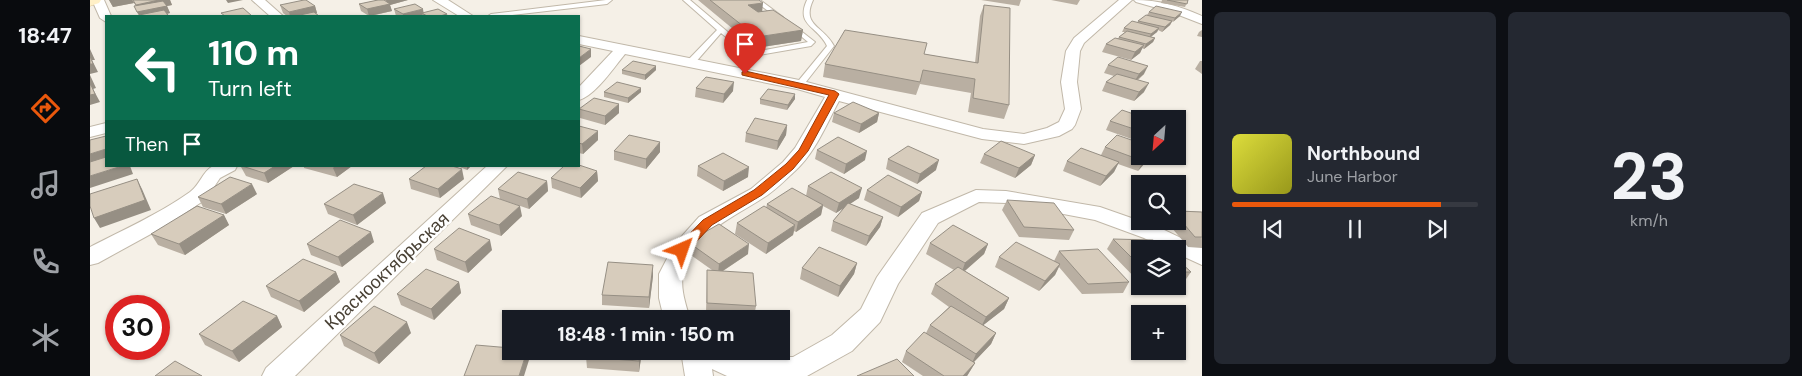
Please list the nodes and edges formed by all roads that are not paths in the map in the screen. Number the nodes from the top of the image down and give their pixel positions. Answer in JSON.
{"nodes":[{"id":1,"x":98,"y":0,"type":"edge"},
{"id":2,"x":258,"y":0,"type":"edge"},
{"id":3,"x":439,"y":0,"type":"edge"},
{"id":4,"x":609,"y":0,"type":"edge"},
{"id":5,"x":686,"y":0,"type":"edge"},
{"id":6,"x":756,"y":0,"type":"edge"},
{"id":7,"x":810,"y":0,"type":"edge"},
{"id":8,"x":1126,"y":0,"type":"edge"},
{"id":9,"x":1140,"y":0,"type":"edge"},
{"id":10,"x":276,"y":15,"type":"edge"},
{"id":11,"x":465,"y":15,"type":"edge"},
{"id":12,"x":499,"y":15,"type":"edge"},
{"id":13,"x":105,"y":16,"type":"edge"},
{"id":14,"x":1202,"y":20,"type":"edge"},
{"id":15,"x":721,"y":29,"type":"junction"},
{"id":16,"x":580,"y":40,"type":"edge"},
{"id":17,"x":622,"y":49,"type":"junction"},
{"id":18,"x":691,"y":62,"type":"junction"},
{"id":19,"x":799,"y":85,"type":"junction"},
{"id":20,"x":580,"y":94,"type":"edge"},
{"id":21,"x":835,"y":94,"type":"junction"},
{"id":22,"x":105,"y":128,"type":"edge"},
{"id":23,"x":90,"y":132,"type":"edge"},
{"id":24,"x":497,"y":167,"type":"edge"},
{"id":25,"x":215,"y":169,"type":"edge"},
{"id":26,"x":90,"y":257,"type":"edge"},
{"id":27,"x":1202,"y":257,"type":"edge"},
{"id":28,"x":674,"y":310,"type":"edge"},
{"id":29,"x":696,"y":360,"type":"edge"},
{"id":30,"x":720,"y":360,"type":"edge"},
{"id":31,"x":276,"y":376,"type":"edge"},
{"id":32,"x":699,"y":376,"type":"edge"}],
"edges":[{"from":1,"to":13,"type":"street"},
{"from":2,"to":10,"type":"street"},
{"from":3,"to":11,"type":"street"},
{"from":4,"to":12,"type":"lane"},
{"from":5,"to":15,"type":"lane"},
{"from":6,"to":15,"type":"lane"},
{"from":7,"to":19,"type":"lane"},
{"from":8,"to":21,"type":"street"},
{"from":9,"to":14,"type":"street"},
{"from":15,"to":18,"type":"lane"},
{"from":16,"to":17,"type":"street"},
{"from":17,"to":18,"type":"street"},
{"from":17,"to":20,"type":"street"},
{"from":18,"to":19,"type":"street"},
{"from":19,"to":21,"type":"street"},
{"from":21,"to":28,"type":"street"},
{"from":22,"to":23,"type":"street"},
{"from":24,"to":31,"type":"street","name":"Краснооктябрьская"},
{"from":25,"to":26,"type":"street"},
{"from":27,"to":30,"type":"street"},
{"from":29,"to":32,"type":"street"}]}
